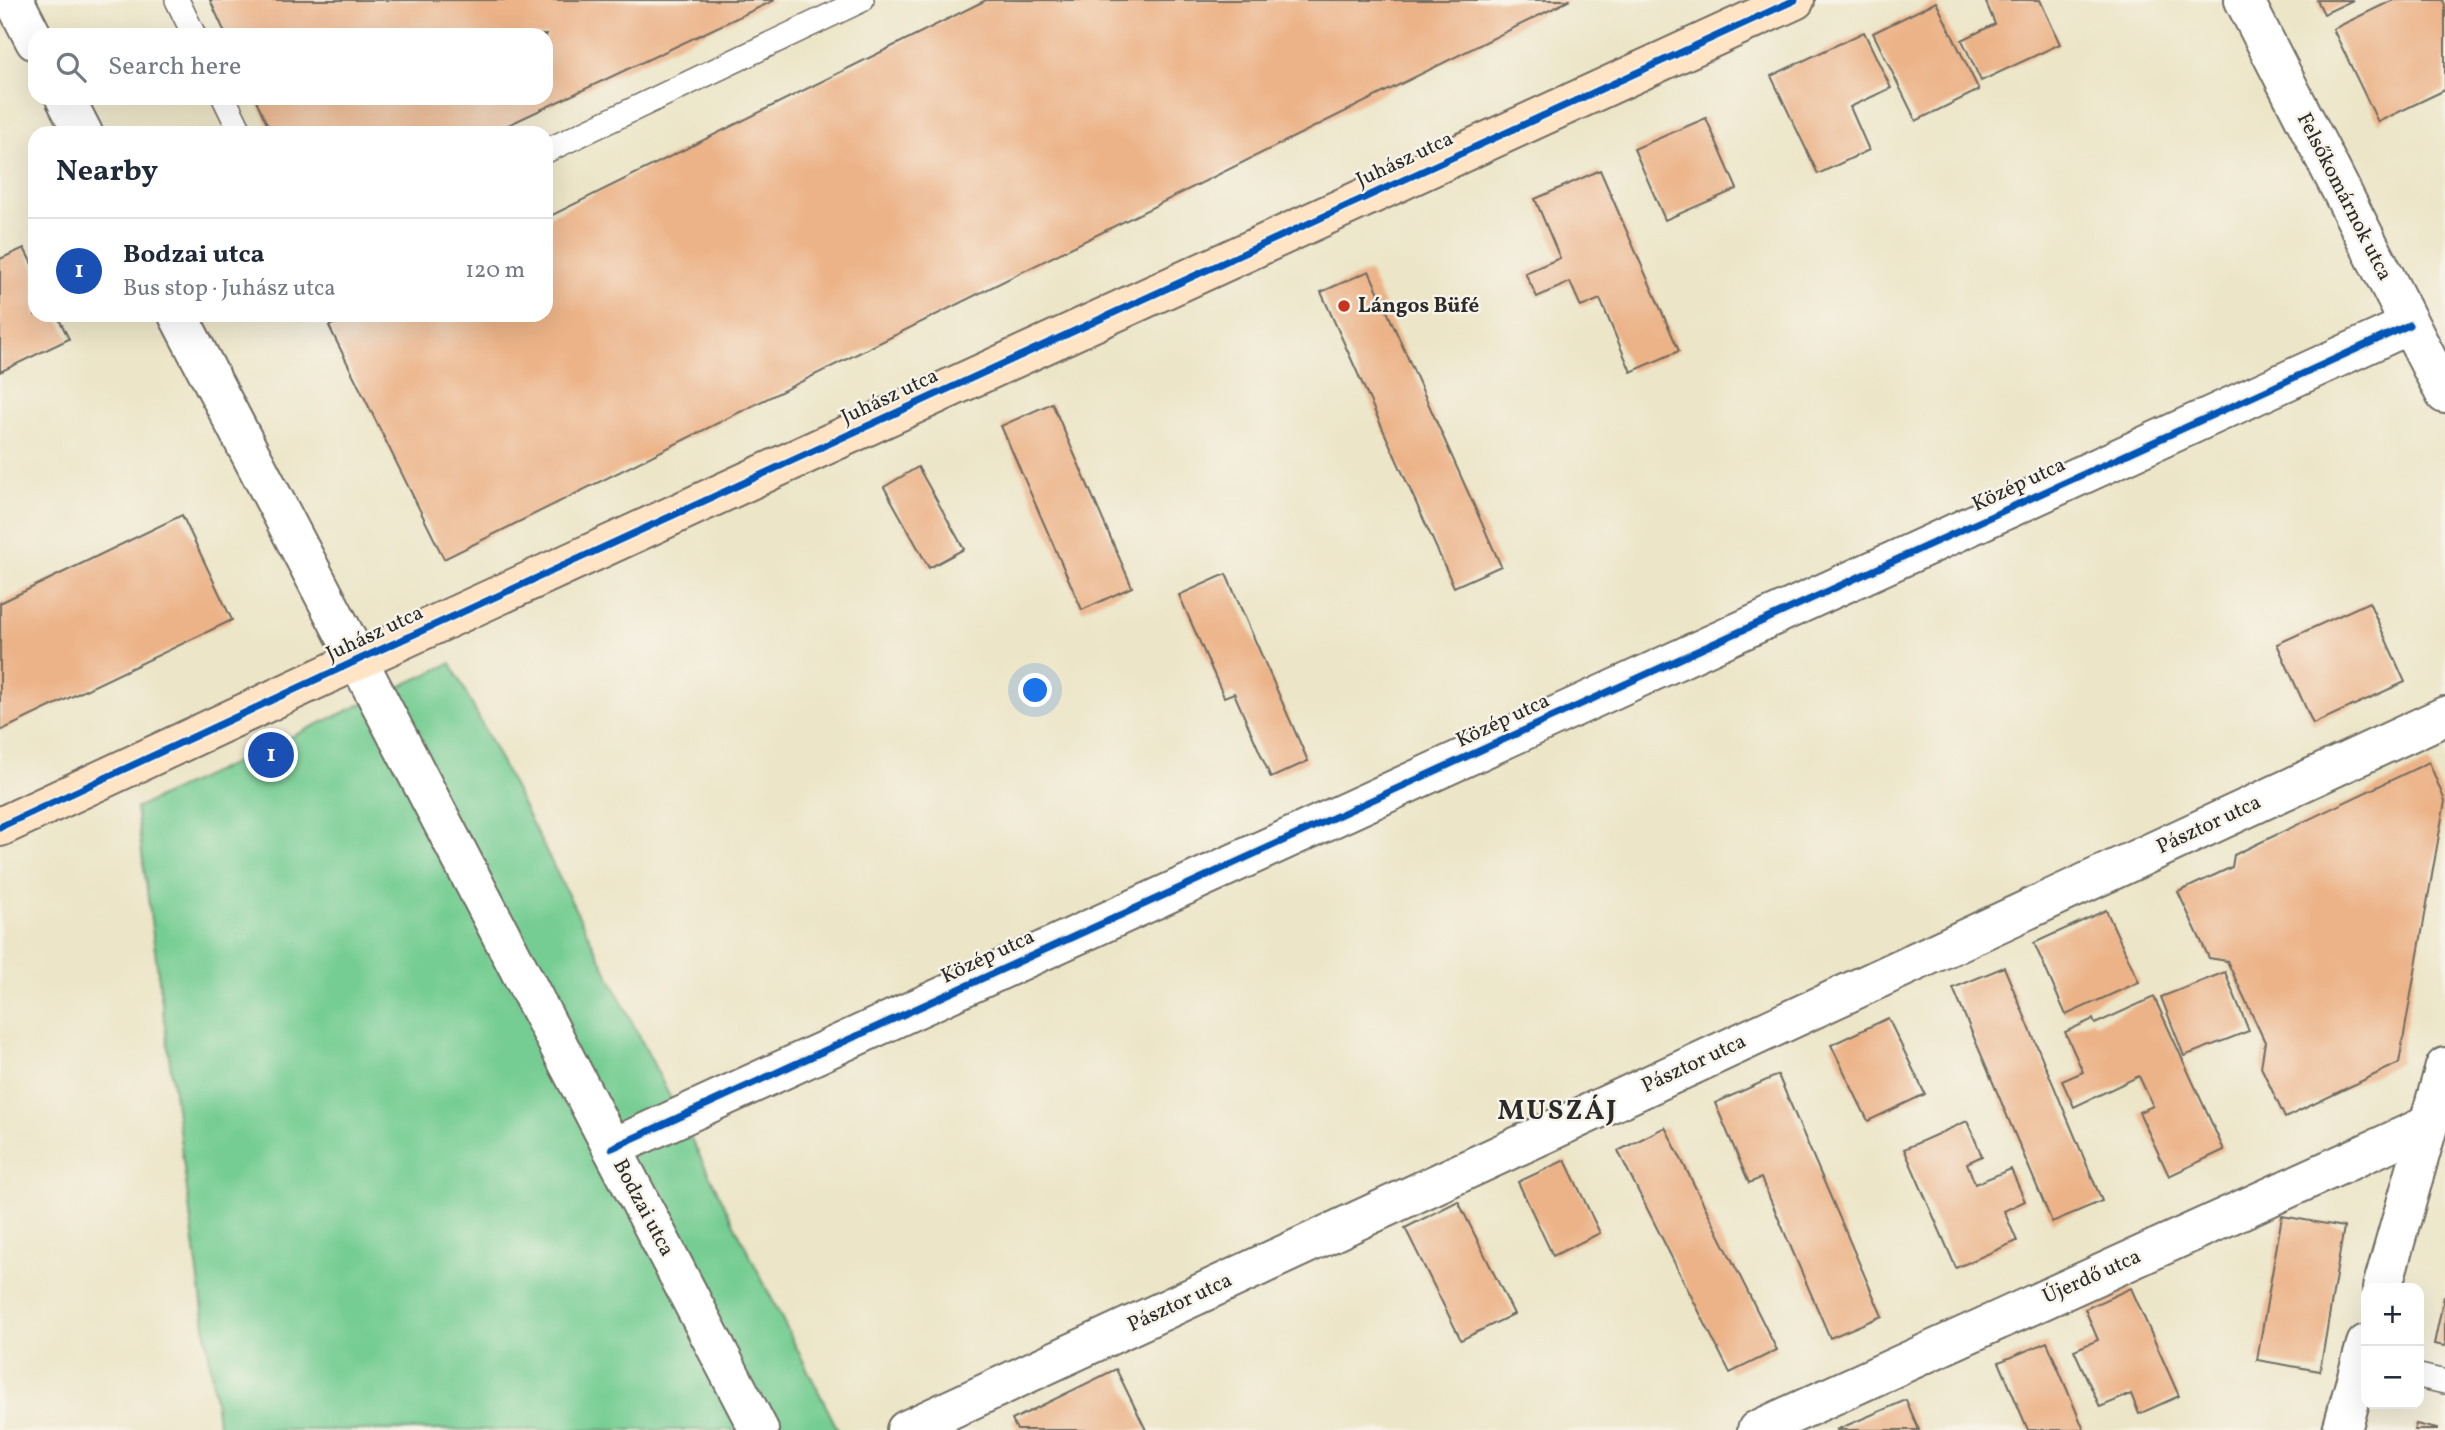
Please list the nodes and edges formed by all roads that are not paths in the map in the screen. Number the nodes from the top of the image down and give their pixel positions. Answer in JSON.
{"nodes":[{"id":1,"x":14,"y":0,"type":"edge"},
{"id":2,"x":177,"y":0,"type":"edge"},
{"id":3,"x":862,"y":0,"type":"edge"},
{"id":4,"x":1795,"y":0,"type":"edge"},
{"id":5,"x":2244,"y":0,"type":"edge"},
{"id":6,"x":28,"y":28,"type":"edge"},
{"id":7,"x":191,"y":28,"type":"edge"},
{"id":8,"x":69,"y":105,"type":"edge"},
{"id":9,"x":227,"y":105,"type":"edge"},
{"id":10,"x":79,"y":126,"type":"edge"},
{"id":11,"x":238,"y":126,"type":"edge"},
{"id":12,"x":553,"y":148,"type":"edge"},
{"id":13,"x":190,"y":322,"type":"edge"},
{"id":14,"x":2409,"y":325,"type":"junction"},
{"id":15,"x":2445,"y":394,"type":"edge"},
{"id":16,"x":358,"y":660,"type":"junction"},
{"id":17,"x":2445,"y":716,"type":"edge"},
{"id":18,"x":0,"y":827,"type":"edge"},
{"id":19,"x":2445,"y":1067,"type":"edge"},
{"id":20,"x":2437,"y":1129,"type":"edge"},
{"id":21,"x":612,"y":1148,"type":"junction"},
{"id":22,"x":2384,"y":1283,"type":"edge"},
{"id":23,"x":2361,"y":1369,"type":"edge"},
{"id":24,"x":2424,"y":1377,"type":"edge"},
{"id":25,"x":2445,"y":1382,"type":"edge"},
{"id":26,"x":759,"y":1430,"type":"edge"},
{"id":27,"x":906,"y":1430,"type":"edge"},
{"id":28,"x":1757,"y":1430,"type":"edge"},
{"id":29,"x":2342,"y":1430,"type":"edge"}],
"edges":[{"from":1,"to":6,"type":"street"},
{"from":2,"to":7,"type":"lane"},
{"from":3,"to":12,"type":"lane"},
{"from":4,"to":16,"type":"street","name":"Juhász utca"},
{"from":5,"to":14,"type":"street","name":"Felsőkomárnok utca"},
{"from":8,"to":10,"type":"street"},
{"from":9,"to":11,"type":"lane"},
{"from":13,"to":16,"type":"street","name":"Bodzai utca"},
{"from":14,"to":15,"type":"street","name":"Felsőkomárnok utca"},
{"from":14,"to":21,"type":"street","name":"Közép utca"},
{"from":16,"to":18,"type":"street","name":"Juhász utca"},
{"from":16,"to":21,"type":"street","name":"Bodzai utca"},
{"from":17,"to":27,"type":"street","name":"Pásztor utca"},
{"from":19,"to":20,"type":"street"},
{"from":20,"to":22,"type":"street"},
{"from":20,"to":28,"type":"street","name":"Újerdő utca"},
{"from":21,"to":26,"type":"street","name":"Bodzai utca"},
{"from":23,"to":29,"type":"street"},
{"from":24,"to":25,"type":"lane"}]}
